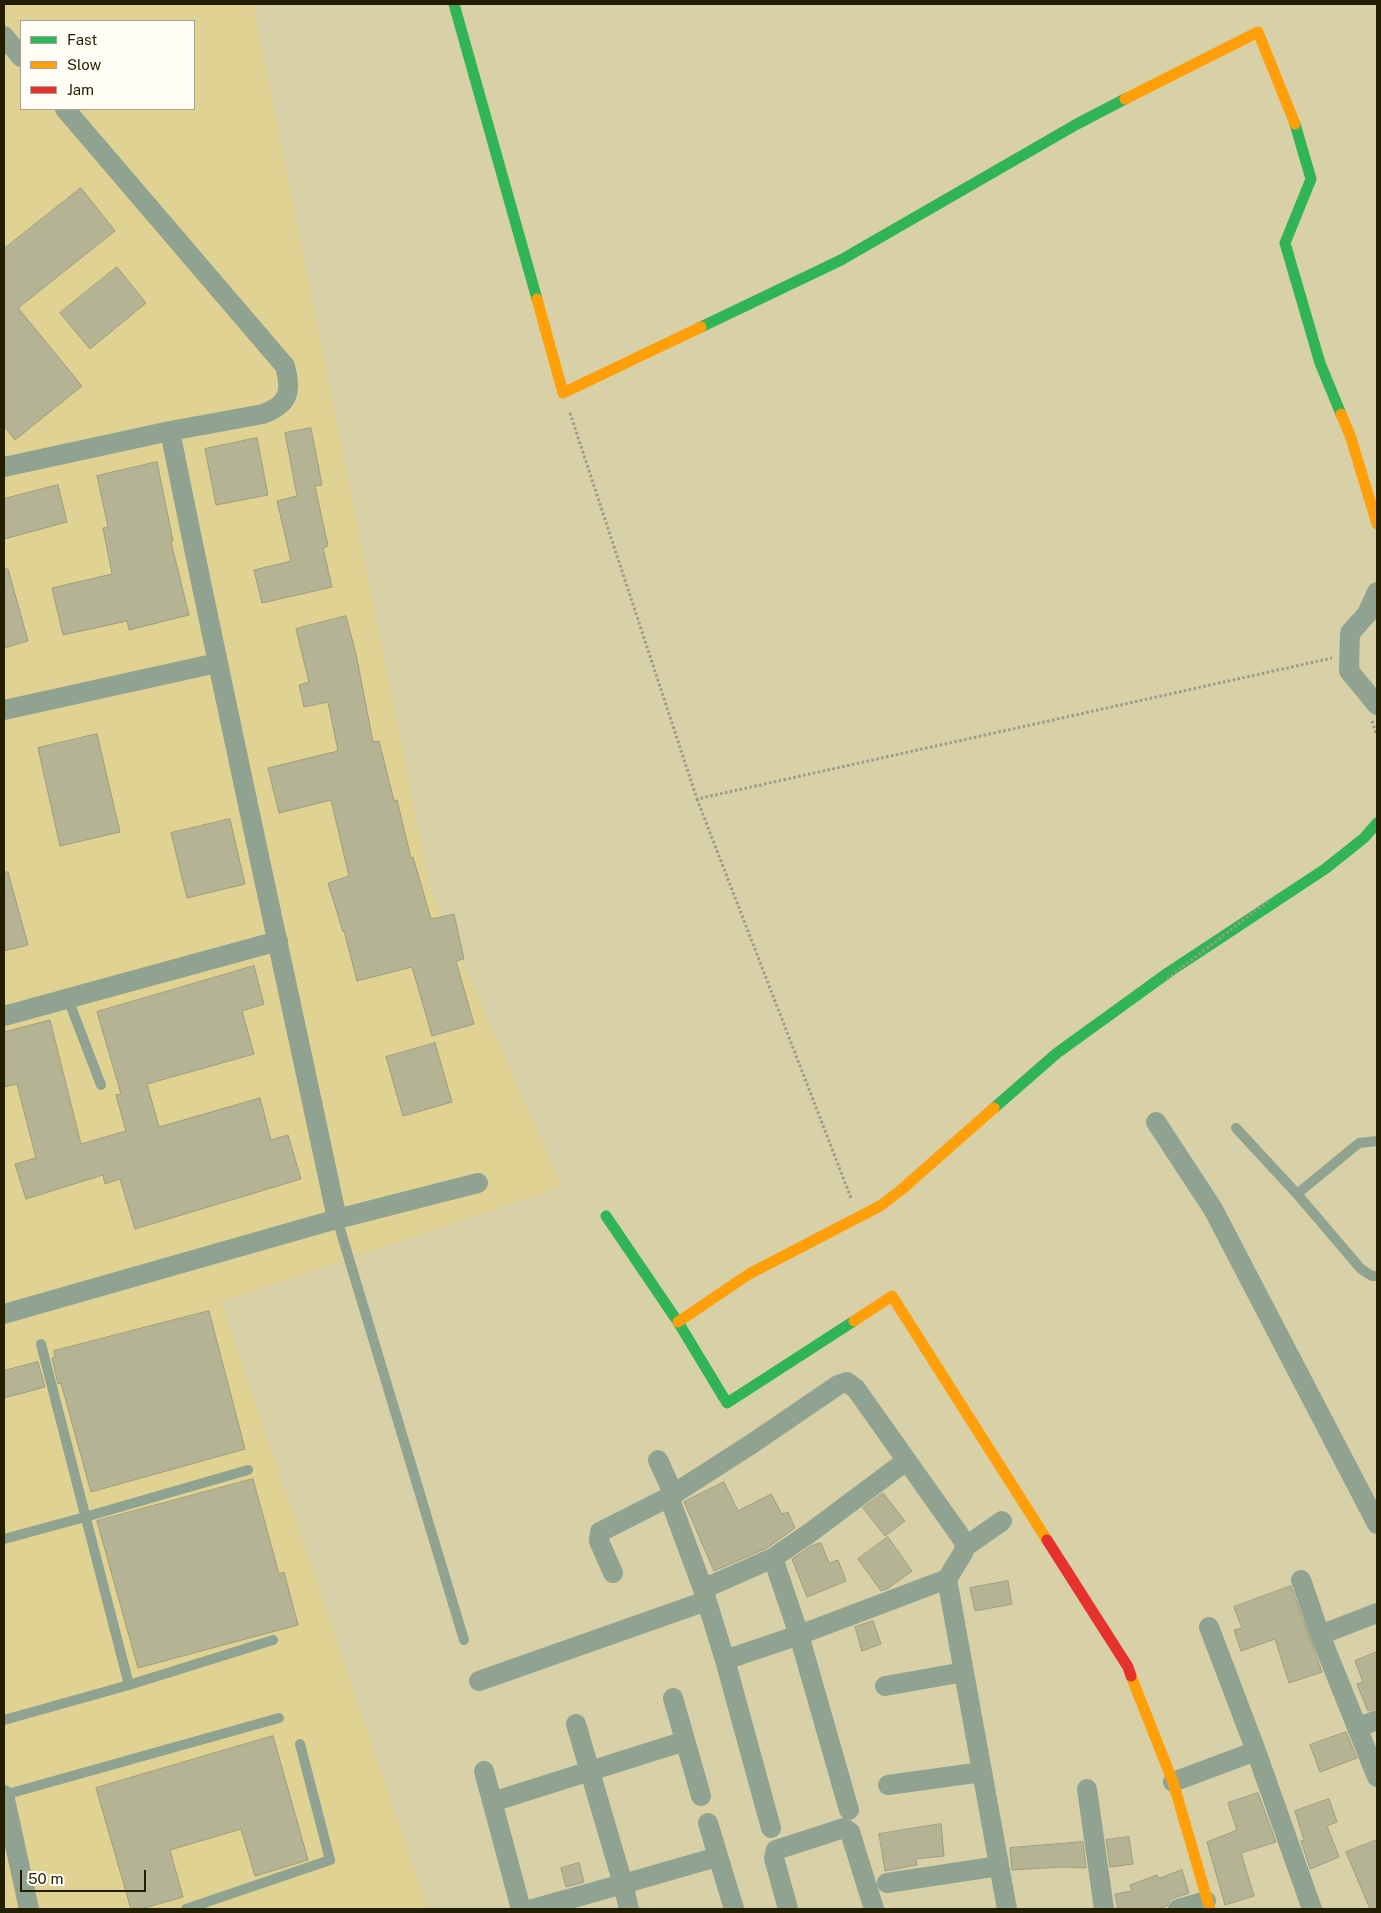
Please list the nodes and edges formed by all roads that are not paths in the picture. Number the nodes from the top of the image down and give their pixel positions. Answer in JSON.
{"nodes":[{"id":1,"x":454,"y":4,"type":"edge"},
{"id":2,"x":4,"y":36,"type":"edge"},
{"id":3,"x":20,"y":56,"type":"edge"},
{"id":4,"x":66,"y":110,"type":"edge"},
{"id":5,"x":170,"y":431,"type":"junction"},
{"id":6,"x":4,"y":467,"type":"edge"},
{"id":7,"x":1377,"y":524,"type":"edge"},
{"id":8,"x":1377,"y":592,"type":"edge"},
{"id":9,"x":217,"y":663,"type":"junction"},
{"id":10,"x":4,"y":710,"type":"edge"},
{"id":11,"x":1374,"y":712,"type":"edge"},
{"id":12,"x":1377,"y":823,"type":"edge"},
{"id":13,"x":278,"y":941,"type":"junction"},
{"id":14,"x":68,"y":999,"type":"junction"},
{"id":15,"x":4,"y":1016,"type":"edge"},
{"id":16,"x":100,"y":1085,"type":"dead end"},
{"id":17,"x":1156,"y":1122,"type":"dead end"},
{"id":18,"x":1236,"y":1128,"type":"dead end"},
{"id":19,"x":1377,"y":1141,"type":"edge"},
{"id":20,"x":478,"y":1183,"type":"dead end"},
{"id":21,"x":1297,"y":1194,"type":"junction"},
{"id":22,"x":606,"y":1216,"type":"dead end"},
{"id":23,"x":336,"y":1219,"type":"junction"},
{"id":24,"x":1377,"y":1276,"type":"edge"},
{"id":25,"x":4,"y":1314,"type":"edge"},
{"id":26,"x":678,"y":1322,"type":"junction"},
{"id":27,"x":41,"y":1344,"type":"dead end"},
{"id":28,"x":658,"y":1460,"type":"dead end"},
{"id":29,"x":906,"y":1461,"type":"junction"},
{"id":30,"x":248,"y":1470,"type":"dead end"},
{"id":31,"x":672,"y":1496,"type":"junction"},
{"id":32,"x":85,"y":1518,"type":"junction"},
{"id":33,"x":1002,"y":1521,"type":"dead end"},
{"id":34,"x":1377,"y":1524,"type":"edge"},
{"id":35,"x":4,"y":1539,"type":"edge"},
{"id":36,"x":965,"y":1547,"type":"junction"},
{"id":37,"x":773,"y":1558,"type":"junction"},
{"id":38,"x":613,"y":1573,"type":"dead end"},
{"id":39,"x":947,"y":1580,"type":"junction"},
{"id":40,"x":1301,"y":1580,"type":"dead end"},
{"id":41,"x":704,"y":1595,"type":"junction"},
{"id":42,"x":1377,"y":1613,"type":"edge"},
{"id":43,"x":1209,"y":1627,"type":"dead end"},
{"id":44,"x":1320,"y":1634,"type":"junction"},
{"id":45,"x":799,"y":1635,"type":"junction"},
{"id":46,"x":273,"y":1640,"type":"dead end"},
{"id":47,"x":464,"y":1640,"type":"dead end"},
{"id":48,"x":725,"y":1660,"type":"junction"},
{"id":49,"x":964,"y":1672,"type":"junction"},
{"id":50,"x":479,"y":1681,"type":"dead end"},
{"id":51,"x":129,"y":1685,"type":"junction"},
{"id":52,"x":885,"y":1686,"type":"dead end"},
{"id":53,"x":673,"y":1698,"type":"dead end"},
{"id":54,"x":280,"y":1718,"type":"dead end"},
{"id":55,"x":4,"y":1720,"type":"edge"},
{"id":56,"x":1377,"y":1720,"type":"edge"},
{"id":57,"x":576,"y":1724,"type":"dead end"},
{"id":58,"x":1357,"y":1728,"type":"junction"},
{"id":59,"x":685,"y":1741,"type":"junction"},
{"id":60,"x":300,"y":1744,"type":"dead end"},
{"id":61,"x":1256,"y":1751,"type":"junction"},
{"id":62,"x":484,"y":1771,"type":"dead end"},
{"id":63,"x":590,"y":1771,"type":"junction"},
{"id":64,"x":982,"y":1772,"type":"junction"},
{"id":65,"x":1377,"y":1777,"type":"edge"},
{"id":66,"x":1173,"y":1782,"type":"junction"},
{"id":67,"x":888,"y":1785,"type":"dead end"},
{"id":68,"x":1087,"y":1790,"type":"dead end"},
{"id":69,"x":4,"y":1795,"type":"edge"},
{"id":70,"x":701,"y":1796,"type":"dead end"},
{"id":71,"x":492,"y":1802,"type":"junction"},
{"id":72,"x":849,"y":1810,"type":"dead end"},
{"id":73,"x":708,"y":1823,"type":"dead end"},
{"id":74,"x":771,"y":1828,"type":"dead end"},
{"id":75,"x":717,"y":1857,"type":"junction"},
{"id":76,"x":999,"y":1866,"type":"junction"},
{"id":77,"x":887,"y":1883,"type":"dead end"},
{"id":78,"x":623,"y":1884,"type":"junction"},
{"id":79,"x":1208,"y":1905,"type":"edge"},
{"id":80,"x":29,"y":1909,"type":"edge"},
{"id":81,"x":186,"y":1909,"type":"edge"},
{"id":82,"x":521,"y":1909,"type":"edge"},
{"id":83,"x":533,"y":1909,"type":"edge"},
{"id":84,"x":629,"y":1909,"type":"edge"},
{"id":85,"x":734,"y":1909,"type":"edge"},
{"id":86,"x":788,"y":1909,"type":"edge"},
{"id":87,"x":874,"y":1909,"type":"edge"},
{"id":88,"x":1007,"y":1909,"type":"edge"},
{"id":89,"x":1104,"y":1909,"type":"edge"},
{"id":90,"x":1178,"y":1909,"type":"edge"},
{"id":91,"x":1312,"y":1909,"type":"edge"}],
"edges":[{"from":1,"to":7,"type":"street"},
{"from":2,"to":3,"type":"street"},
{"from":4,"to":5,"type":"street"},
{"from":5,"to":6,"type":"street"},
{"from":5,"to":9,"type":"street"},
{"from":8,"to":11,"type":"street"},
{"from":9,"to":10,"type":"street"},
{"from":9,"to":13,"type":"street"},
{"from":12,"to":26,"type":"street","bridge":true},
{"from":13,"to":14,"type":"street"},
{"from":13,"to":23,"type":"street"},
{"from":14,"to":15,"type":"street"},
{"from":14,"to":16,"type":"lane"},
{"from":17,"to":34,"type":"street"},
{"from":18,"to":21,"type":"lane"},
{"from":19,"to":21,"type":"lane"},
{"from":20,"to":23,"type":"street"},
{"from":21,"to":24,"type":"lane"},
{"from":22,"to":26,"type":"street"},
{"from":23,"to":25,"type":"street"},
{"from":23,"to":47,"type":"lane"},
{"from":26,"to":66,"type":"street"},
{"from":27,"to":32,"type":"lane"},
{"from":28,"to":31,"type":"street"},
{"from":29,"to":31,"type":"street"},
{"from":29,"to":36,"type":"street"},
{"from":29,"to":37,"type":"street"},
{"from":30,"to":32,"type":"lane"},
{"from":31,"to":38,"type":"street"},
{"from":31,"to":41,"type":"street"},
{"from":32,"to":35,"type":"lane"},
{"from":32,"to":51,"type":"lane"},
{"from":33,"to":36,"type":"street"},
{"from":36,"to":39,"type":"street"},
{"from":37,"to":41,"type":"street"},
{"from":37,"to":45,"type":"street"},
{"from":39,"to":45,"type":"street"},
{"from":39,"to":49,"type":"street"},
{"from":40,"to":44,"type":"street"},
{"from":41,"to":48,"type":"street"},
{"from":41,"to":50,"type":"street"},
{"from":42,"to":44,"type":"street"},
{"from":43,"to":61,"type":"street"},
{"from":44,"to":58,"type":"street"},
{"from":45,"to":48,"type":"street"},
{"from":45,"to":72,"type":"street"},
{"from":46,"to":51,"type":"lane"},
{"from":48,"to":74,"type":"street"},
{"from":49,"to":52,"type":"street"},
{"from":49,"to":64,"type":"street"},
{"from":51,"to":55,"type":"lane"},
{"from":53,"to":59,"type":"street"},
{"from":54,"to":69,"type":"lane"},
{"from":56,"to":58,"type":"street"},
{"from":57,"to":63,"type":"street"},
{"from":58,"to":65,"type":"street"},
{"from":59,"to":63,"type":"street"},
{"from":59,"to":70,"type":"street"},
{"from":60,"to":81,"type":"lane"},
{"from":61,"to":66,"type":"street"},
{"from":61,"to":91,"type":"street"},
{"from":62,"to":71,"type":"street"},
{"from":63,"to":71,"type":"street"},
{"from":63,"to":78,"type":"street"},
{"from":64,"to":67,"type":"street"},
{"from":64,"to":76,"type":"street"},
{"from":66,"to":79,"type":"street"},
{"from":68,"to":89,"type":"street"},
{"from":69,"to":80,"type":"street"},
{"from":71,"to":82,"type":"street"},
{"from":73,"to":75,"type":"street"},
{"from":75,"to":78,"type":"street"},
{"from":75,"to":85,"type":"street"},
{"from":76,"to":77,"type":"street"},
{"from":76,"to":88,"type":"street"},
{"from":78,"to":83,"type":"street"},
{"from":78,"to":84,"type":"street"},
{"from":79,"to":90,"type":"street"},
{"from":86,"to":87,"type":"street"}]}
